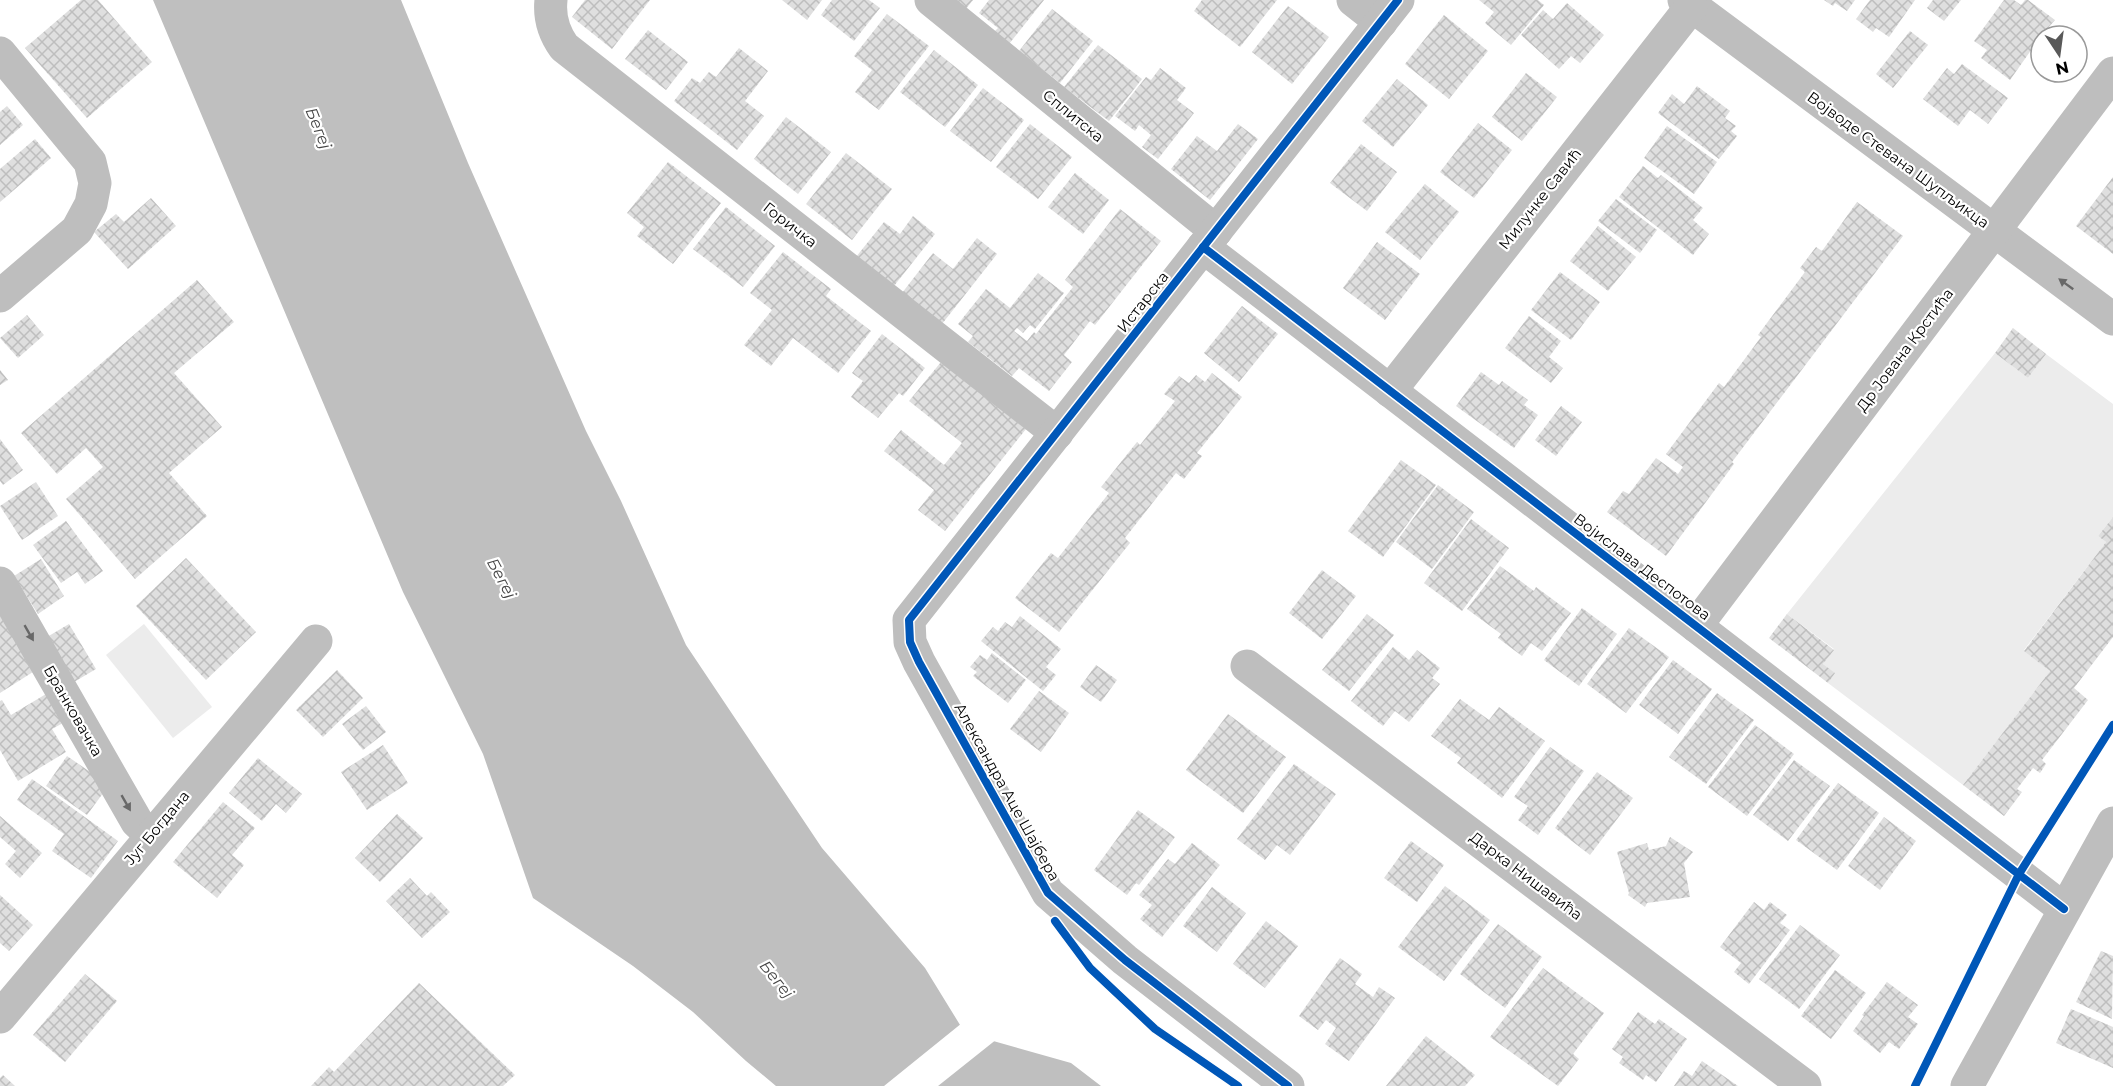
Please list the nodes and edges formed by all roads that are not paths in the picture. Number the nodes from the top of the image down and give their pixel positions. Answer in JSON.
{"nodes":[{"id":1,"x":551,"y":0,"type":"edge"},
{"id":2,"x":931,"y":0,"type":"edge"},
{"id":3,"x":1353,"y":0,"type":"edge"},
{"id":4,"x":1688,"y":4,"type":"edge"},
{"id":5,"x":1390,"y":11,"type":"edge"},
{"id":6,"x":0,"y":53,"type":"edge"},
{"id":7,"x":2113,"y":73,"type":"edge"},
{"id":8,"x":1994,"y":231,"type":"junction"},
{"id":9,"x":1209,"y":239,"type":"junction"},
{"id":10,"x":0,"y":296,"type":"edge"},
{"id":11,"x":2113,"y":319,"type":"edge"},
{"id":12,"x":1390,"y":391,"type":"junction"},
{"id":13,"x":1057,"y":433,"type":"junction"},
{"id":14,"x":0,"y":583,"type":"edge"},
{"id":15,"x":909,"y":620,"type":"joint"},
{"id":16,"x":1696,"y":626,"type":"junction"},
{"id":17,"x":316,"y":640,"type":"dead end"},
{"id":18,"x":1247,"y":666,"type":"dead end"},
{"id":19,"x":2113,"y":823,"type":"edge"},
{"id":20,"x":151,"y":835,"type":"junction"},
{"id":21,"x":2064,"y":909,"type":"junction"},
{"id":22,"x":0,"y":1017,"type":"edge"},
{"id":23,"x":1288,"y":1086,"type":"edge"},
{"id":24,"x":1805,"y":1086,"type":"edge"},
{"id":25,"x":1967,"y":1086,"type":"edge"}],
"edges":[{"from":1,"to":13,"type":"street","name":"Горичка"},
{"from":2,"to":9,"type":"street","name":"Сплитска"},
{"from":3,"to":5,"type":"street"},
{"from":4,"to":8,"type":"street","name":"Војводе Стевана Шупљикца"},
{"from":4,"to":12,"type":"street","name":"Милунке Савић"},
{"from":5,"to":9,"type":"street","name":"Истарска"},
{"from":6,"to":10,"type":"street"},
{"from":7,"to":8,"type":"street","name":"Др Јована Крстића"},
{"from":11,"to":8,"type":"street","name":"Војводе Стевана Шупљикца","one_way":true},
{"from":8,"to":16,"type":"street","name":"Др Јована Крстића"},
{"from":9,"to":12,"type":"street","name":"Војислава Деспотова"},
{"from":9,"to":13,"type":"street","name":"Истарска"},
{"from":12,"to":16,"type":"street","name":"Војислава Деспотова"},
{"from":13,"to":15,"type":"street","name":"Истарска"},
{"from":14,"to":20,"type":"street","name":"Бранковачка","one_way":true},
{"from":15,"to":23,"type":"street","name":"Александра Аце Шајбера"},
{"from":16,"to":21,"type":"street","name":"Војислава Деспотова"},
{"from":17,"to":20,"type":"street","name":"Југ Богдана"},
{"from":18,"to":24,"type":"street","name":"Дарка Нишавића"},
{"from":19,"to":21,"type":"street"},
{"from":20,"to":22,"type":"street","name":"Југ Богдана"},
{"from":21,"to":25,"type":"street"}]}
